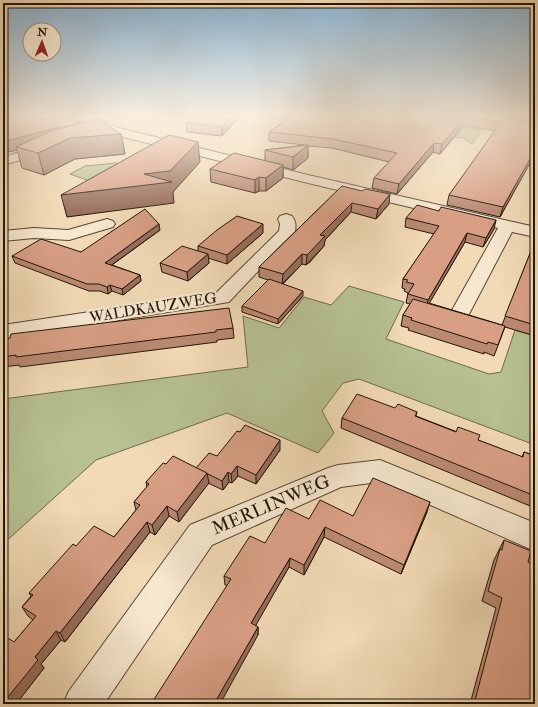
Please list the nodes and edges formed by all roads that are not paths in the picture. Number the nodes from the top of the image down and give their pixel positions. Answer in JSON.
{"nodes":[{"id":1,"x":42,"y":149,"type":"edge"},
{"id":2,"x":188,"y":149,"type":"edge"},
{"id":3,"x":3,"y":160,"type":"edge"},
{"id":4,"x":286,"y":219,"type":"dead end"},
{"id":5,"x":107,"y":224,"type":"dead end"},
{"id":6,"x":507,"y":226,"type":"junction"},
{"id":7,"x":535,"y":232,"type":"edge"},
{"id":8,"x":3,"y":236,"type":"edge"},
{"id":9,"x":461,"y":312,"type":"edge"},
{"id":10,"x":3,"y":332,"type":"edge"},
{"id":11,"x":535,"y":537,"type":"edge"},
{"id":12,"x":82,"y":704,"type":"edge"}],
"edges":[{"from":1,"to":3,"type":"street"},
{"from":2,"to":6,"type":"street"},
{"from":4,"to":10,"type":"street","name":"WALDKAUZWEG"},
{"from":5,"to":8,"type":"street"},
{"from":6,"to":7,"type":"street"},
{"from":6,"to":9,"type":"street"},
{"from":11,"to":12,"type":"street","name":"MERLINWEG"}]}
